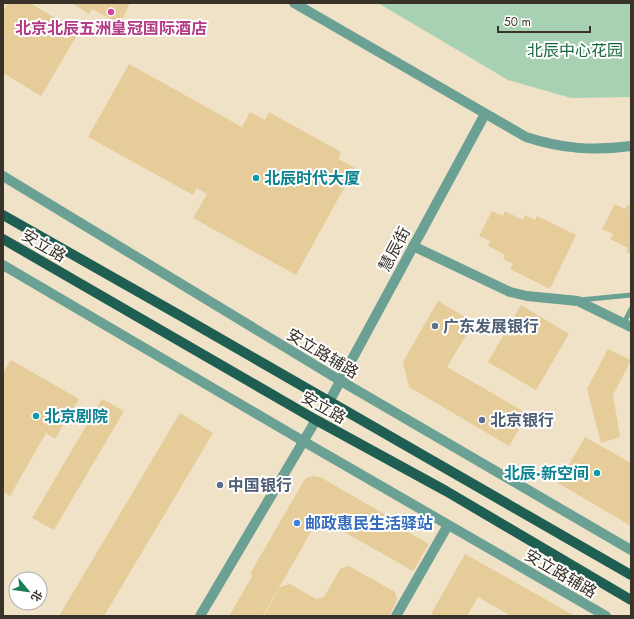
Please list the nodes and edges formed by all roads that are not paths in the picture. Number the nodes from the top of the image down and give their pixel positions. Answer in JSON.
{"nodes":[{"id":1,"x":294,"y":3,"type":"edge"},
{"id":2,"x":485,"y":114,"type":"junction"},
{"id":3,"x":631,"y":146,"type":"edge"},
{"id":4,"x":3,"y":176,"type":"edge"},
{"id":5,"x":3,"y":215,"type":"edge"},
{"id":6,"x":3,"y":239,"type":"edge"},
{"id":7,"x":413,"y":246,"type":"junction"},
{"id":8,"x":3,"y":265,"type":"edge"},
{"id":9,"x":631,"y":295,"type":"edge"},
{"id":10,"x":578,"y":301,"type":"junction"},
{"id":11,"x":631,"y":309,"type":"edge"},
{"id":12,"x":627,"y":325,"type":"edge"},
{"id":13,"x":340,"y":381,"type":"junction"},
{"id":14,"x":330,"y":400,"type":"junction"},
{"id":15,"x":316,"y":420,"type":"junction"},
{"id":16,"x":303,"y":441,"type":"junction"},
{"id":17,"x":448,"y":525,"type":"junction"},
{"id":18,"x":631,"y":550,"type":"edge"},
{"id":19,"x":631,"y":576,"type":"edge"},
{"id":20,"x":631,"y":600,"type":"edge"},
{"id":21,"x":200,"y":616,"type":"edge"},
{"id":22,"x":396,"y":616,"type":"edge"},
{"id":23,"x":606,"y":616,"type":"edge"}],
"edges":[{"from":1,"to":2,"type":"street"},
{"from":2,"to":3,"type":"street"},
{"from":2,"to":7,"type":"street","name":"慧辰街"},
{"from":4,"to":13,"type":"street","name":"安立路辅路"},
{"from":5,"to":14,"type":"main road","name":"安立路"},
{"from":6,"to":15,"type":"main road","name":"安立路"},
{"from":7,"to":10,"type":"street"},
{"from":7,"to":13,"type":"street","name":"慧辰街"},
{"from":8,"to":16,"type":"street","name":"安立路辅路"},
{"from":9,"to":10,"type":"lane"},
{"from":10,"to":12,"type":"street"},
{"from":11,"to":12,"type":"lane"},
{"from":13,"to":14,"type":"street","name":"慧辰街"},
{"from":13,"to":18,"type":"street","name":"安立路辅路"},
{"from":14,"to":19,"type":"main road","name":"安立路"},
{"from":15,"to":16,"type":"street"},
{"from":15,"to":20,"type":"main road","name":"安立路"},
{"from":16,"to":17,"type":"street","name":"安立路辅路"},
{"from":16,"to":21,"type":"street"},
{"from":17,"to":22,"type":"street"},
{"from":17,"to":23,"type":"street","name":"安立路辅路"}]}
